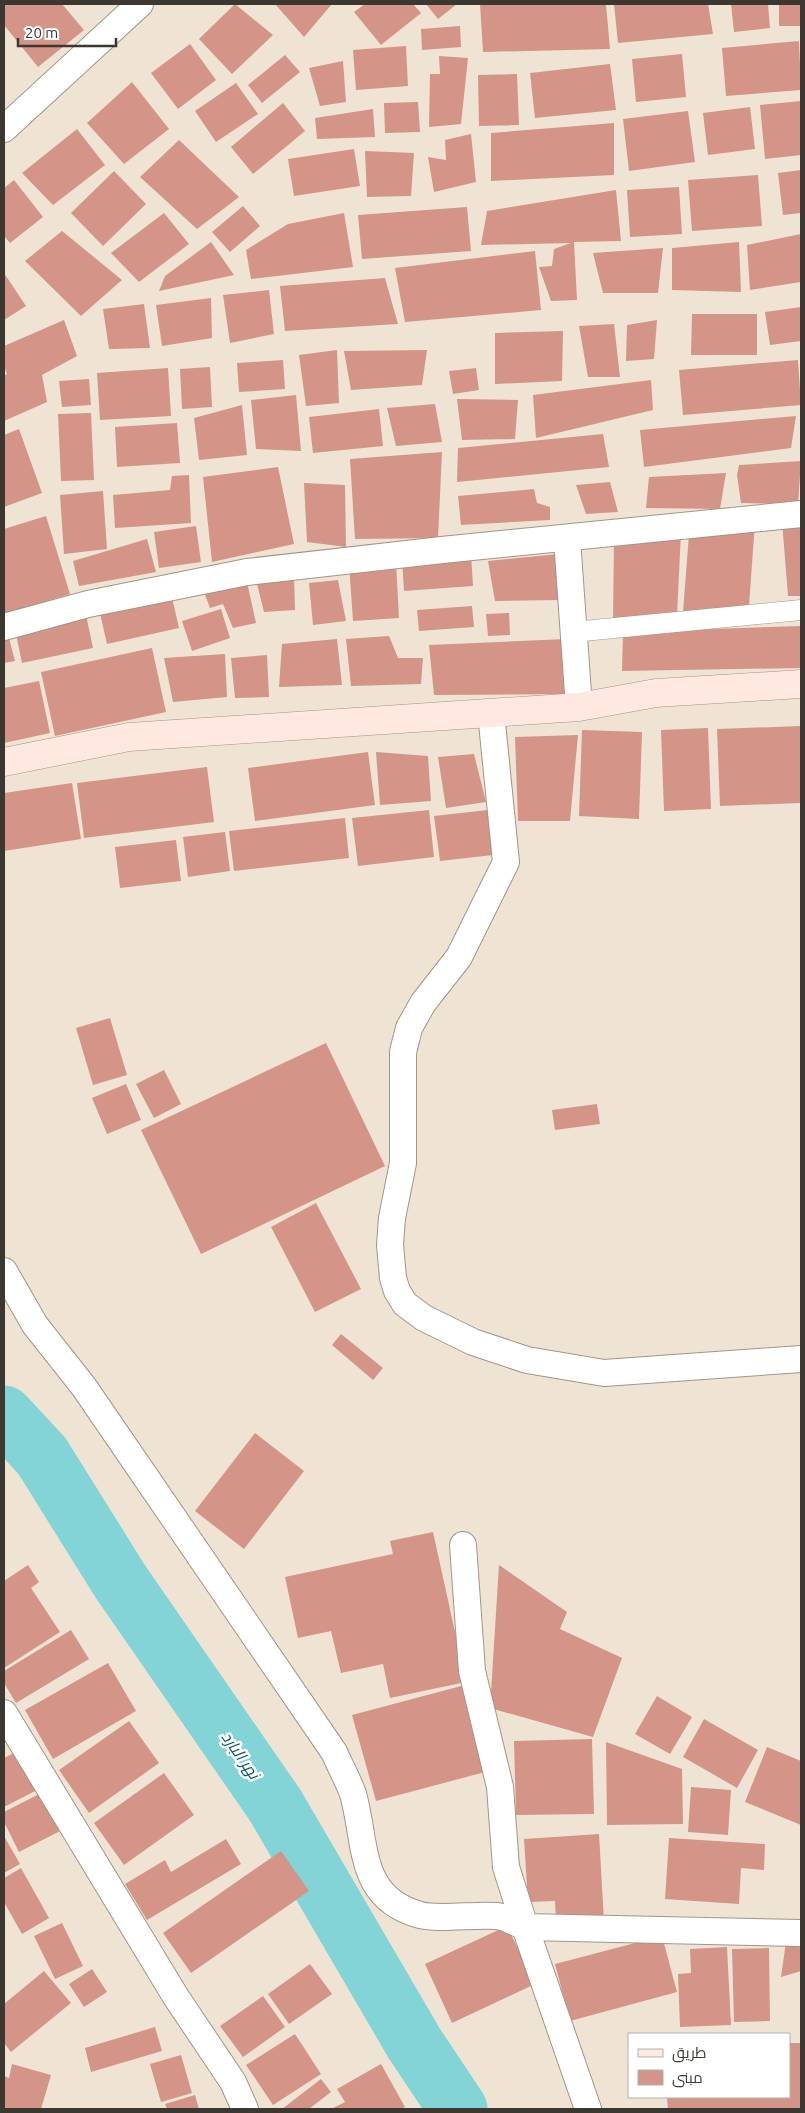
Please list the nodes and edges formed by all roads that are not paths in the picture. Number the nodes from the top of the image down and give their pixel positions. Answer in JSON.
{"nodes":[{"id":1,"x":140,"y":4,"type":"edge"},
{"id":2,"x":4,"y":129,"type":"edge"},
{"id":3,"x":801,"y":514,"type":"edge"},
{"id":4,"x":567,"y":539,"type":"junction"},
{"id":5,"x":801,"y":610,"type":"edge"},
{"id":6,"x":4,"y":627,"type":"edge"},
{"id":7,"x":573,"y":632,"type":"junction"},
{"id":8,"x":801,"y":684,"type":"edge"},
{"id":9,"x":579,"y":707,"type":"junction"},
{"id":10,"x":491,"y":713,"type":"junction"},
{"id":11,"x":4,"y":762,"type":"edge"},
{"id":12,"x":4,"y":1271,"type":"edge"},
{"id":13,"x":801,"y":1359,"type":"edge"},
{"id":14,"x":463,"y":1545,"type":"dead end"},
{"id":15,"x":4,"y":1713,"type":"edge"},
{"id":16,"x":525,"y":1927,"type":"junction"},
{"id":17,"x":801,"y":1932,"type":"edge"},
{"id":18,"x":245,"y":2109,"type":"edge"},
{"id":19,"x":588,"y":2109,"type":"edge"}],
"edges":[{"from":1,"to":2,"type":"street"},
{"from":3,"to":4,"type":"street"},
{"from":4,"to":6,"type":"street"},
{"from":4,"to":7,"type":"street"},
{"from":5,"to":7,"type":"street"},
{"from":7,"to":9,"type":"street"},
{"from":8,"to":9,"type":"main road"},
{"from":9,"to":10,"type":"main road"},
{"from":10,"to":11,"type":"main road"},
{"from":10,"to":13,"type":"street"},
{"from":12,"to":16,"type":"street"},
{"from":14,"to":16,"type":"street"},
{"from":15,"to":18,"type":"street"},
{"from":16,"to":17,"type":"street"},
{"from":16,"to":19,"type":"street"}]}
